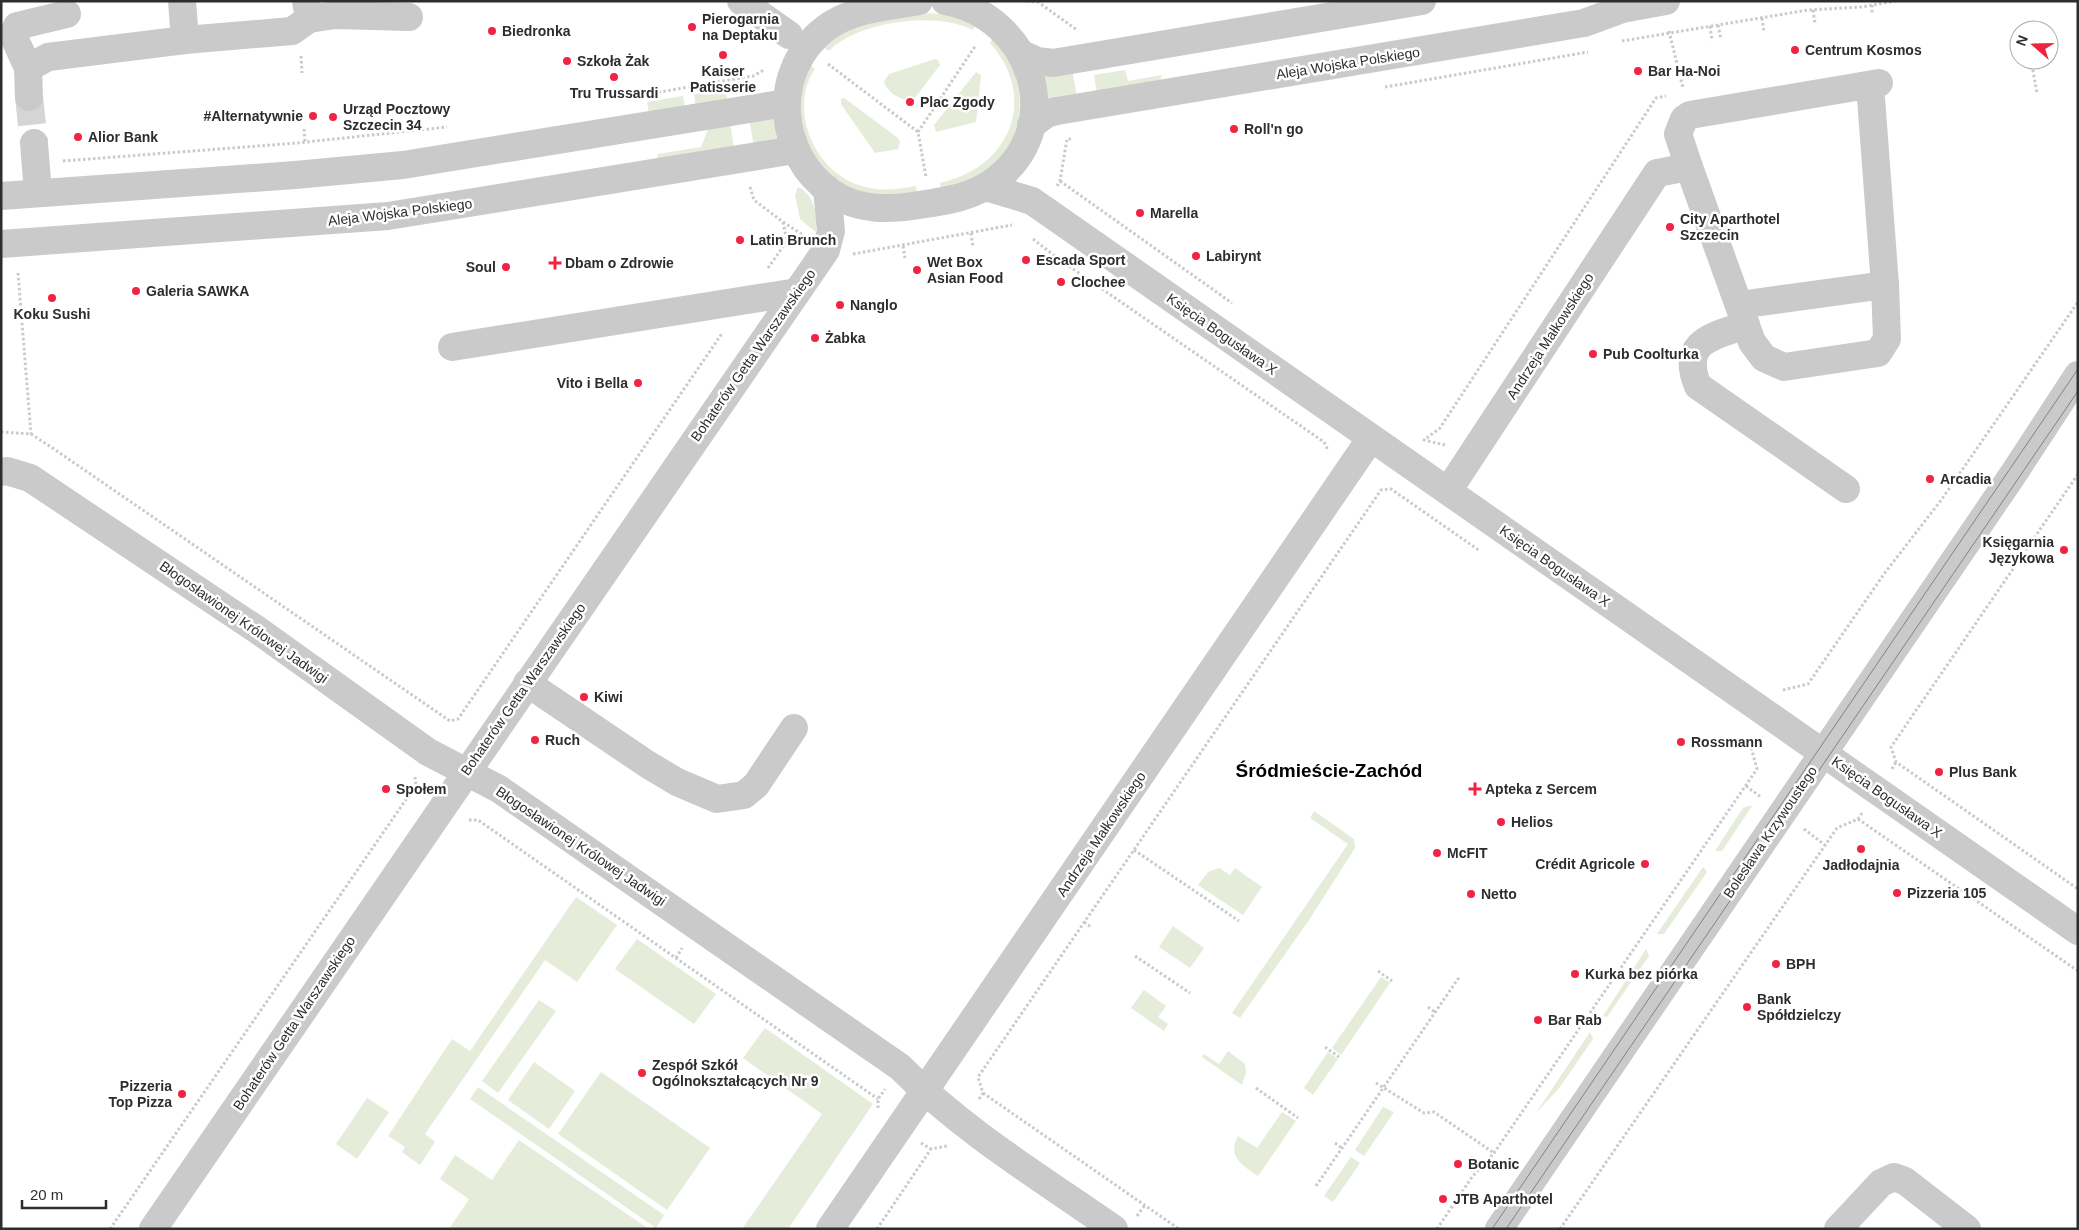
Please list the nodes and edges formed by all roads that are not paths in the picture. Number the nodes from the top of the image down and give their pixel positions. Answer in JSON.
{"nodes":[{"id":1,"x":182,"y":1,"type":"edge"},
{"id":2,"x":740,"y":1,"type":"edge"},
{"id":3,"x":919,"y":1,"type":"edge"},
{"id":4,"x":945,"y":1,"type":"edge"},
{"id":5,"x":1422,"y":1,"type":"edge"},
{"id":6,"x":1666,"y":1,"type":"edge"},
{"id":7,"x":859,"y":7,"type":"edge"},
{"id":8,"x":308,"y":10,"type":"edge"},
{"id":9,"x":66,"y":14,"type":"dead end"},
{"id":10,"x":409,"y":17,"type":"dead end"},
{"id":11,"x":185,"y":40,"type":"junction"},
{"id":12,"x":798,"y":42,"type":"junction"},
{"id":13,"x":1022,"y":54,"type":"junction"},
{"id":14,"x":28,"y":68,"type":"junction"},
{"id":15,"x":30,"y":97,"type":"tunnel mouth"},
{"id":16,"x":786,"y":103,"type":"junction"},
{"id":17,"x":1031,"y":125,"type":"junction"},
{"id":18,"x":795,"y":150,"type":"junction"},
{"id":19,"x":1020,"y":151,"type":"junction"},
{"id":20,"x":35,"y":153,"type":"tunnel mouth"},
{"id":21,"x":1689,"y":167,"type":"junction"},
{"id":22,"x":986,"y":187,"type":"junction"},
{"id":23,"x":827,"y":189,"type":"junction"},
{"id":24,"x":38,"y":193,"type":"junction"},
{"id":25,"x":1,"y":196,"type":"edge"},
{"id":26,"x":1032,"y":201,"type":"junction"},
{"id":27,"x":1,"y":244,"type":"edge"},
{"id":28,"x":1885,"y":285,"type":"junction"},
{"id":29,"x":797,"y":292,"type":"junction"},
{"id":30,"x":1743,"y":315,"type":"junction"},
{"id":31,"x":452,"y":347,"type":"dead end"},
{"id":32,"x":2078,"y":374,"type":"edge"},
{"id":33,"x":2078,"y":389,"type":"edge"},
{"id":34,"x":2040,"y":435,"type":"junction"},
{"id":35,"x":1372,"y":438,"type":"junction"},
{"id":36,"x":4,"y":471,"type":"edge"},
{"id":37,"x":1846,"y":489,"type":"dead end"},
{"id":38,"x":1448,"y":491,"type":"junction"},
{"id":39,"x":527,"y":683,"type":"junction"},
{"id":40,"x":794,"y":728,"type":"dead end"},
{"id":41,"x":1824,"y":753,"type":"junction"},
{"id":42,"x":466,"y":772,"type":"junction"},
{"id":43,"x":2078,"y":930,"type":"edge"},
{"id":44,"x":924,"y":1092,"type":"junction"},
{"id":45,"x":153,"y":1229,"type":"edge"},
{"id":46,"x":830,"y":1229,"type":"edge"},
{"id":47,"x":1114,"y":1229,"type":"edge"},
{"id":48,"x":1499,"y":1229,"type":"edge"},
{"id":49,"x":1838,"y":1229,"type":"edge"},
{"id":50,"x":1967,"y":1229,"type":"edge"}],
"edges":[{"from":1,"to":11,"type":"street"},
{"from":2,"to":12,"type":"street"},
{"from":3,"to":7,"type":"street"},
{"from":4,"to":13,"type":"street"},
{"from":5,"to":13,"type":"street"},
{"from":6,"to":17,"type":"street","name":"Aleja Wojska Polskiego"},
{"from":7,"to":12,"type":"street"},
{"from":8,"to":10,"type":"street"},
{"from":8,"to":11,"type":"street"},
{"from":9,"to":14,"type":"street"},
{"from":11,"to":14,"type":"street"},
{"from":12,"to":16,"type":"street"},
{"from":13,"to":17,"type":"street"},
{"from":14,"to":15,"type":"street"},
{"from":16,"to":18,"type":"street"},
{"from":16,"to":24,"type":"street"},
{"from":17,"to":19,"type":"street"},
{"from":18,"to":23,"type":"street"},
{"from":18,"to":27,"type":"street","name":"Aleja Wojska Polskiego"},
{"from":19,"to":22,"type":"street"},
{"from":19,"to":26,"type":"street"},
{"from":20,"to":24,"type":"street"},
{"from":21,"to":28,"type":"street"},
{"from":21,"to":30,"type":"street"},
{"from":21,"to":38,"type":"street","name":"Andrzeja Małkowskiego"},
{"from":22,"to":23,"type":"street"},
{"from":22,"to":26,"type":"street","name":"Księcia Bogusława X"},
{"from":23,"to":29,"type":"street","name":"Bohaterów Getta Warszawskiego"},
{"from":24,"to":25,"type":"street"},
{"from":26,"to":35,"type":"street","name":"Księcia Bogusława X"},
{"from":28,"to":30,"type":"street"},
{"from":28,"to":30,"type":"street"},
{"from":29,"to":31,"type":"street"},
{"from":29,"to":39,"type":"street","name":"Bohaterów Getta Warszawskiego"},
{"from":30,"to":37,"type":"street"},
{"from":32,"to":34,"type":"street","name":"Bolesława Krzywoustego"},
{"from":33,"to":34,"type":"street","name":"Bolesława Krzywoustego"},
{"from":34,"to":41,"type":"street","name":"Bolesława Krzywoustego"},
{"from":35,"to":38,"type":"street","name":"Księcia Bogusława X"},
{"from":35,"to":44,"type":"street","name":"Andrzeja Małkowskiego"},
{"from":36,"to":42,"type":"street","name":"Błogosławionej Królowej Jadwigi"},
{"from":38,"to":41,"type":"street","name":"Księcia Bogusława X"},
{"from":39,"to":40,"type":"street"},
{"from":39,"to":42,"type":"street","name":"Bohaterów Getta Warszawskiego"},
{"from":41,"to":43,"type":"street","name":"Księcia Bogusława X"},
{"from":41,"to":48,"type":"street","name":"Bolesława Krzywoustego"},
{"from":42,"to":44,"type":"street","name":"Błogosławionej Królowej Jadwigi"},
{"from":42,"to":45,"type":"street","name":"Bohaterów Getta Warszawskiego"},
{"from":44,"to":46,"type":"street","name":"Andrzeja Małkowskiego"},
{"from":44,"to":47,"type":"street","name":"Błogosławionej Królowej Jadwigi"},
{"from":49,"to":50,"type":"street"}]}
